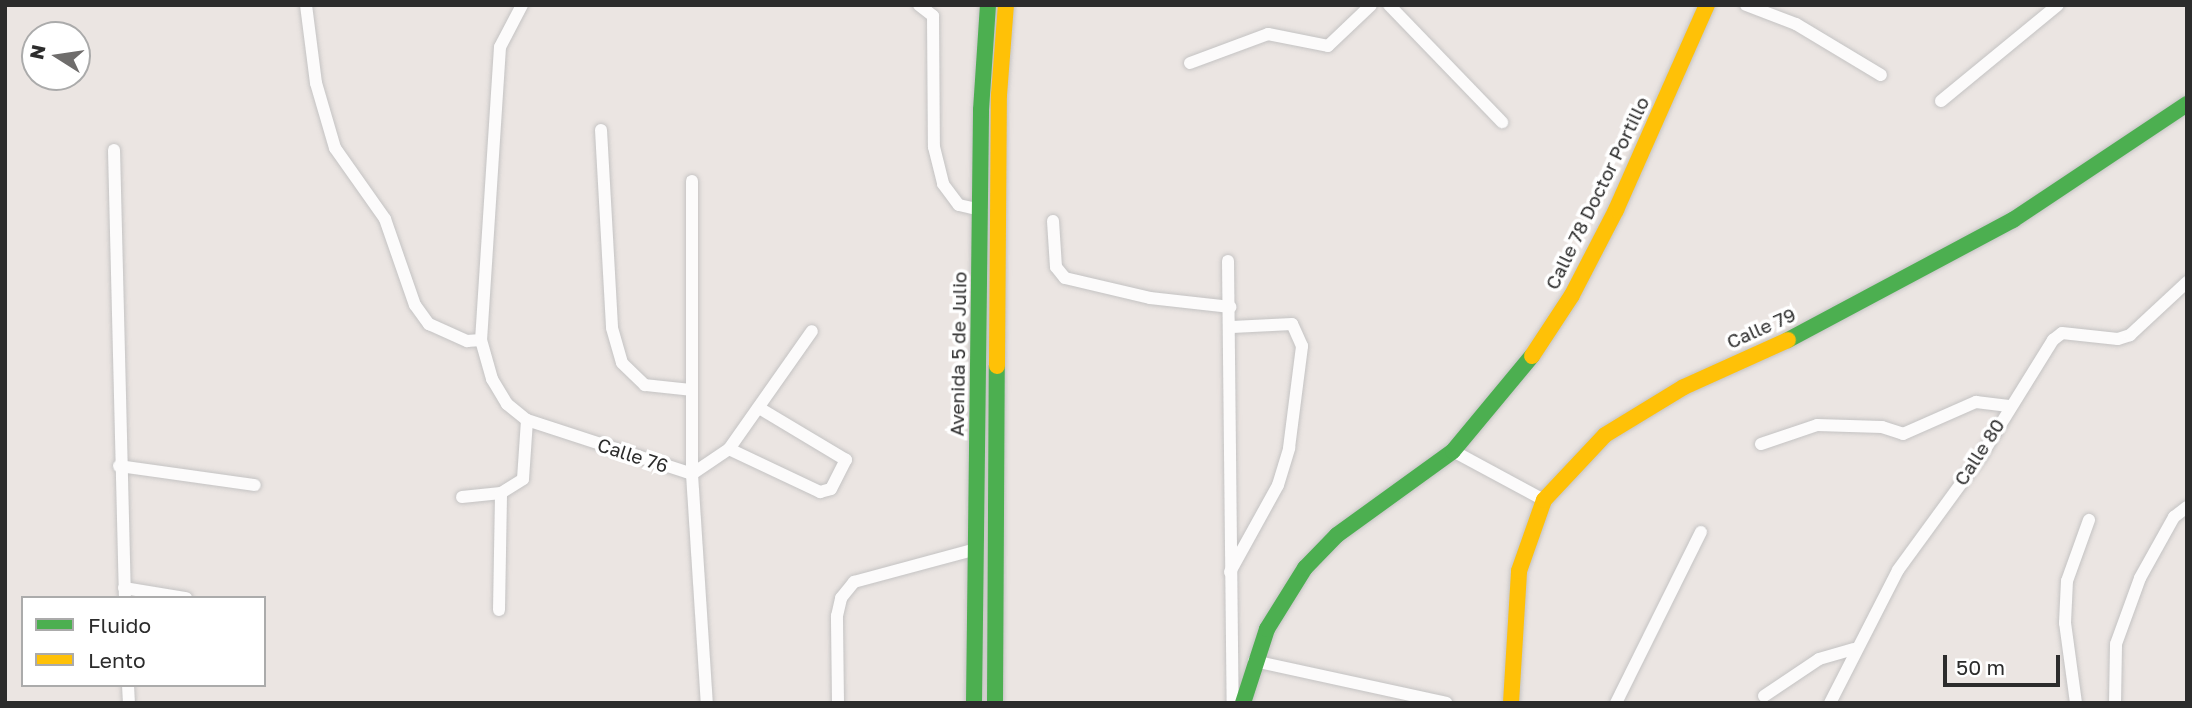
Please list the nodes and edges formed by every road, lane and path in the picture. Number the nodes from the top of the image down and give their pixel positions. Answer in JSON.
{"nodes":[{"id":1,"x":306,"y":5,"type":"edge"},
{"id":2,"x":522,"y":5,"type":"edge"},
{"id":3,"x":919,"y":5,"type":"edge"},
{"id":4,"x":988,"y":5,"type":"edge"},
{"id":5,"x":1006,"y":5,"type":"edge"},
{"id":6,"x":1371,"y":5,"type":"edge"},
{"id":7,"x":1390,"y":5,"type":"edge"},
{"id":8,"x":1707,"y":5,"type":"edge"},
{"id":9,"x":1746,"y":5,"type":"edge"},
{"id":10,"x":2058,"y":5,"type":"edge"},
{"id":11,"x":1190,"y":63,"type":"dead end"},
{"id":12,"x":1881,"y":75,"type":"dead end"},
{"id":13,"x":1941,"y":101,"type":"dead end"},
{"id":14,"x":2187,"y":104,"type":"edge"},
{"id":15,"x":1502,"y":122,"type":"dead end"},
{"id":16,"x":601,"y":130,"type":"dead end"},
{"id":17,"x":114,"y":150,"type":"dead end"},
{"id":18,"x":692,"y":181,"type":"dead end"},
{"id":19,"x":981,"y":210,"type":"junction"},
{"id":20,"x":1053,"y":221,"type":"dead end"},
{"id":21,"x":1228,"y":261,"type":"dead end"},
{"id":22,"x":2187,"y":282,"type":"edge"},
{"id":23,"x":1230,"y":307,"type":"junction"},
{"id":24,"x":1231,"y":327,"type":"junction"},
{"id":25,"x":812,"y":331,"type":"dead end"},
{"id":26,"x":481,"y":341,"type":"junction"},
{"id":27,"x":692,"y":390,"type":"junction"},
{"id":28,"x":2009,"y":406,"type":"junction"},
{"id":29,"x":758,"y":408,"type":"junction"},
{"id":30,"x":527,"y":420,"type":"junction"},
{"id":31,"x":1761,"y":444,"type":"dead end"},
{"id":32,"x":729,"y":449,"type":"junction"},
{"id":33,"x":1453,"y":451,"type":"junction"},
{"id":34,"x":119,"y":466,"type":"junction"},
{"id":35,"x":692,"y":474,"type":"junction"},
{"id":36,"x":255,"y":485,"type":"dead end"},
{"id":37,"x":501,"y":493,"type":"junction"},
{"id":38,"x":463,"y":497,"type":"dead end"},
{"id":39,"x":1544,"y":500,"type":"junction"},
{"id":40,"x":2187,"y":507,"type":"edge"},
{"id":41,"x":2089,"y":520,"type":"dead end"},
{"id":42,"x":1701,"y":532,"type":"dead end"},
{"id":43,"x":976,"y":549,"type":"junction"},
{"id":44,"x":1230,"y":572,"type":"junction"},
{"id":45,"x":124,"y":593,"type":"edge"},
{"id":46,"x":161,"y":596,"type":"edge"},
{"id":47,"x":499,"y":610,"type":"dead end"},
{"id":48,"x":1854,"y":649,"type":"junction"},
{"id":49,"x":1254,"y":661,"type":"junction"},
{"id":50,"x":1762,"y":700,"type":"edge"},
{"id":51,"x":707,"y":703,"type":"edge"},
{"id":52,"x":838,"y":703,"type":"edge"},
{"id":53,"x":974,"y":703,"type":"edge"},
{"id":54,"x":995,"y":703,"type":"edge"},
{"id":55,"x":1233,"y":703,"type":"edge"},
{"id":56,"x":1243,"y":703,"type":"edge"},
{"id":57,"x":1446,"y":703,"type":"edge"},
{"id":58,"x":1511,"y":703,"type":"edge"},
{"id":59,"x":1616,"y":703,"type":"edge"},
{"id":60,"x":1779,"y":703,"type":"edge"},
{"id":61,"x":1830,"y":703,"type":"edge"},
{"id":62,"x":2076,"y":703,"type":"edge"},
{"id":63,"x":2115,"y":703,"type":"edge"}],
"edges":[{"from":1,"to":26,"type":"street"},
{"from":2,"to":26,"type":"street","name":"Calle 76"},
{"from":3,"to":19,"type":"street"},
{"from":4,"to":19,"type":"street","name":"Avenida 5 de Julio"},
{"from":5,"to":54,"type":"street","name":"Avenida 5 de Julio"},
{"from":6,"to":11,"type":"street"},
{"from":7,"to":15,"type":"street"},
{"from":8,"to":33,"type":"street","name":"Calle 78 Doctor Portillo"},
{"from":9,"to":12,"type":"street"},
{"from":10,"to":13,"type":"street"},
{"from":14,"to":39,"type":"street","name":"Calle 79"},
{"from":16,"to":27,"type":"street"},
{"from":17,"to":34,"type":"street"},
{"from":18,"to":27,"type":"street"},
{"from":19,"to":43,"type":"street","name":"Avenida 5 de Julio"},
{"from":20,"to":23,"type":"street"},
{"from":21,"to":23,"type":"street"},
{"from":22,"to":28,"type":"street","name":"Calle 80"},
{"from":23,"to":24,"type":"street"},
{"from":24,"to":44,"type":"street"},
{"from":24,"to":44,"type":"street"},
{"from":25,"to":29,"type":"street"},
{"from":26,"to":30,"type":"street","name":"Calle 76"},
{"from":27,"to":35,"type":"street"},
{"from":28,"to":31,"type":"street"},
{"from":28,"to":48,"type":"street","name":"Calle 80"},
{"from":29,"to":32,"type":"street"},
{"from":29,"to":32,"type":"street"},
{"from":30,"to":35,"type":"street","name":"Calle 76"},
{"from":30,"to":37,"type":"street"},
{"from":32,"to":35,"type":"street"},
{"from":33,"to":39,"type":"street"},
{"from":33,"to":49,"type":"street","name":"Calle 78 Doctor Portillo"},
{"from":34,"to":36,"type":"street"},
{"from":34,"to":45,"type":"street"},
{"from":35,"to":51,"type":"street","name":"Calle 76"},
{"from":37,"to":38,"type":"street"},
{"from":37,"to":47,"type":"street"},
{"from":39,"to":58,"type":"street","name":"Calle 79"},
{"from":40,"to":63,"type":"street"},
{"from":41,"to":62,"type":"street"},
{"from":42,"to":59,"type":"street"},
{"from":43,"to":52,"type":"street"},
{"from":43,"to":53,"type":"street","name":"Avenida 5 de Julio"},
{"from":44,"to":55,"type":"street"},
{"from":45,"to":46,"type":"street"},
{"from":48,"to":50,"type":"street"},
{"from":48,"to":61,"type":"street","name":"Calle 80"},
{"from":49,"to":56,"type":"street","name":"Calle 78 Doctor Portillo"},
{"from":49,"to":57,"type":"street"},
{"from":50,"to":60,"type":"street"}]}
